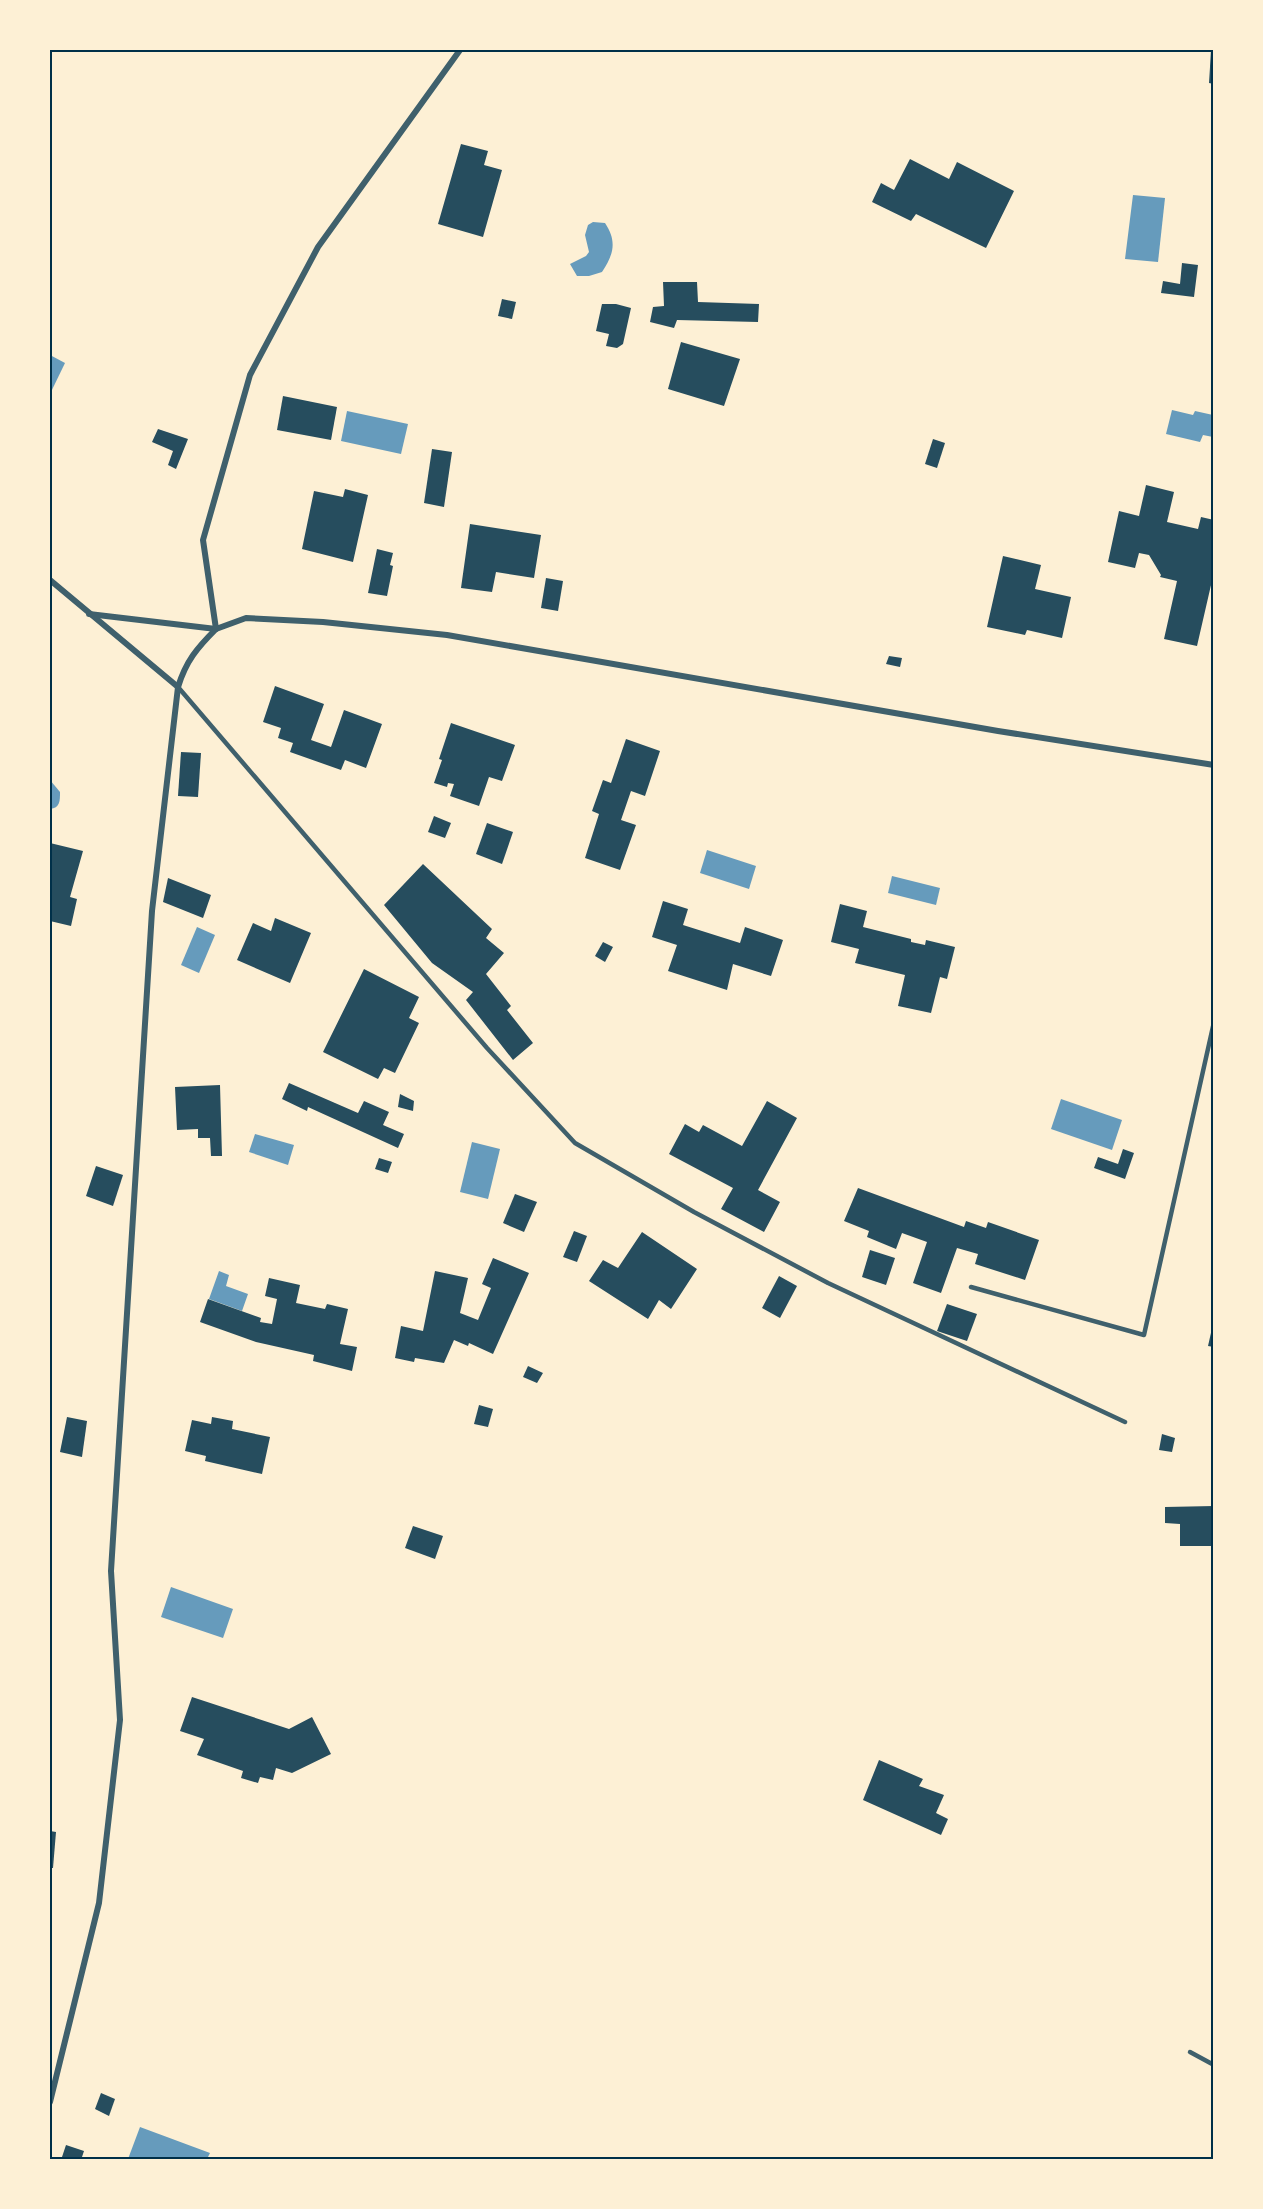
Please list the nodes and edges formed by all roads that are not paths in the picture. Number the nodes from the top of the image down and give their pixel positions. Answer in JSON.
{"nodes":[{"id":1,"x":460,"y":50,"type":"edge"},
{"id":2,"x":50,"y":580,"type":"edge"},
{"id":3,"x":89,"y":614,"type":"junction"},
{"id":4,"x":216,"y":629,"type":"junction"},
{"id":5,"x":178,"y":687,"type":"junction"},
{"id":6,"x":1214,"y":765,"type":"edge"},
{"id":7,"x":1214,"y":1022,"type":"edge"},
{"id":8,"x":971,"y":1287,"type":"dead end"},
{"id":9,"x":1125,"y":1422,"type":"dead end"},
{"id":10,"x":1190,"y":2052,"type":"dead end"},
{"id":11,"x":1214,"y":2065,"type":"edge"},
{"id":12,"x":51,"y":2091,"type":"edge"},
{"id":13,"x":50,"y":2102,"type":"edge"}],
"edges":[{"from":1,"to":4,"type":"street"},
{"from":2,"to":3,"type":"street"},
{"from":3,"to":4,"type":"street"},
{"from":3,"to":5,"type":"street"},
{"from":4,"to":5,"type":"street"},
{"from":4,"to":6,"type":"street"},
{"from":5,"to":9,"type":"lane"},
{"from":5,"to":12,"type":"street"},
{"from":7,"to":8,"type":"lane"},
{"from":10,"to":11,"type":"lane"},
{"from":12,"to":13,"type":"street"}]}
